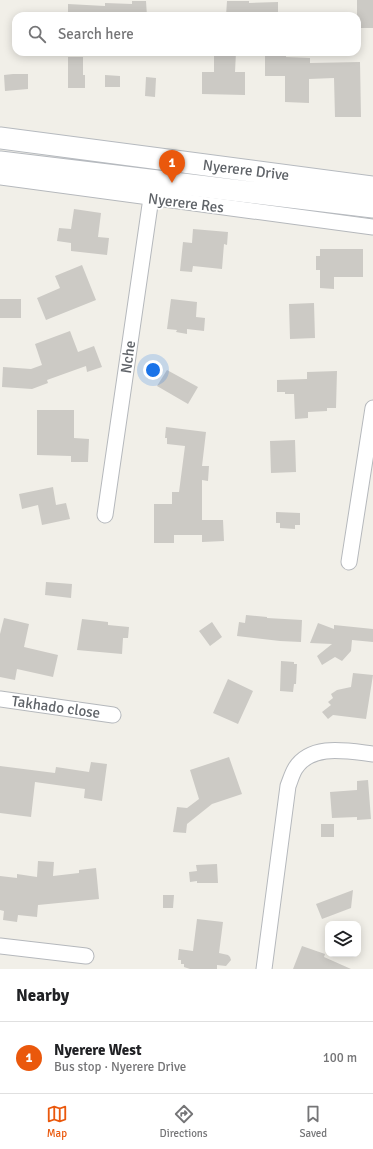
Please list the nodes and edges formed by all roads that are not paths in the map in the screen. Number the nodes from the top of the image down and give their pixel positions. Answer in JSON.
{"nodes":[{"id":1,"x":0,"y":138,"type":"edge"},
{"id":2,"x":0,"y":162,"type":"edge"},
{"id":3,"x":0,"y":177,"type":"edge"},
{"id":4,"x":373,"y":187,"type":"edge"},
{"id":5,"x":151,"y":198,"type":"junction"},
{"id":6,"x":373,"y":207,"type":"edge"},
{"id":7,"x":373,"y":227,"type":"edge"},
{"id":8,"x":373,"y":408,"type":"edge"},
{"id":9,"x":105,"y":515,"type":"dead end"},
{"id":10,"x":349,"y":562,"type":"dead end"},
{"id":11,"x":0,"y":699,"type":"edge"},
{"id":12,"x":113,"y":715,"type":"dead end"},
{"id":13,"x":373,"y":754,"type":"edge"},
{"id":14,"x":0,"y":946,"type":"edge"},
{"id":15,"x":86,"y":956,"type":"dead end"},
{"id":16,"x":264,"y":969,"type":"edge"}],
"edges":[{"from":1,"to":4,"type":"main road","name":"Nyerere Drive"},
{"from":2,"to":6,"type":"main road","name":"Nyerere Drive"},
{"from":3,"to":5,"type":"street","name":"Nyerere Res"},
{"from":5,"to":7,"type":"street","name":"Nyerere Res"},
{"from":5,"to":9,"type":"street","name":"Nche"},
{"from":8,"to":10,"type":"street"},
{"from":11,"to":12,"type":"street","name":"Takhado close"},
{"from":13,"to":16,"type":"street"},
{"from":14,"to":15,"type":"street"}]}
